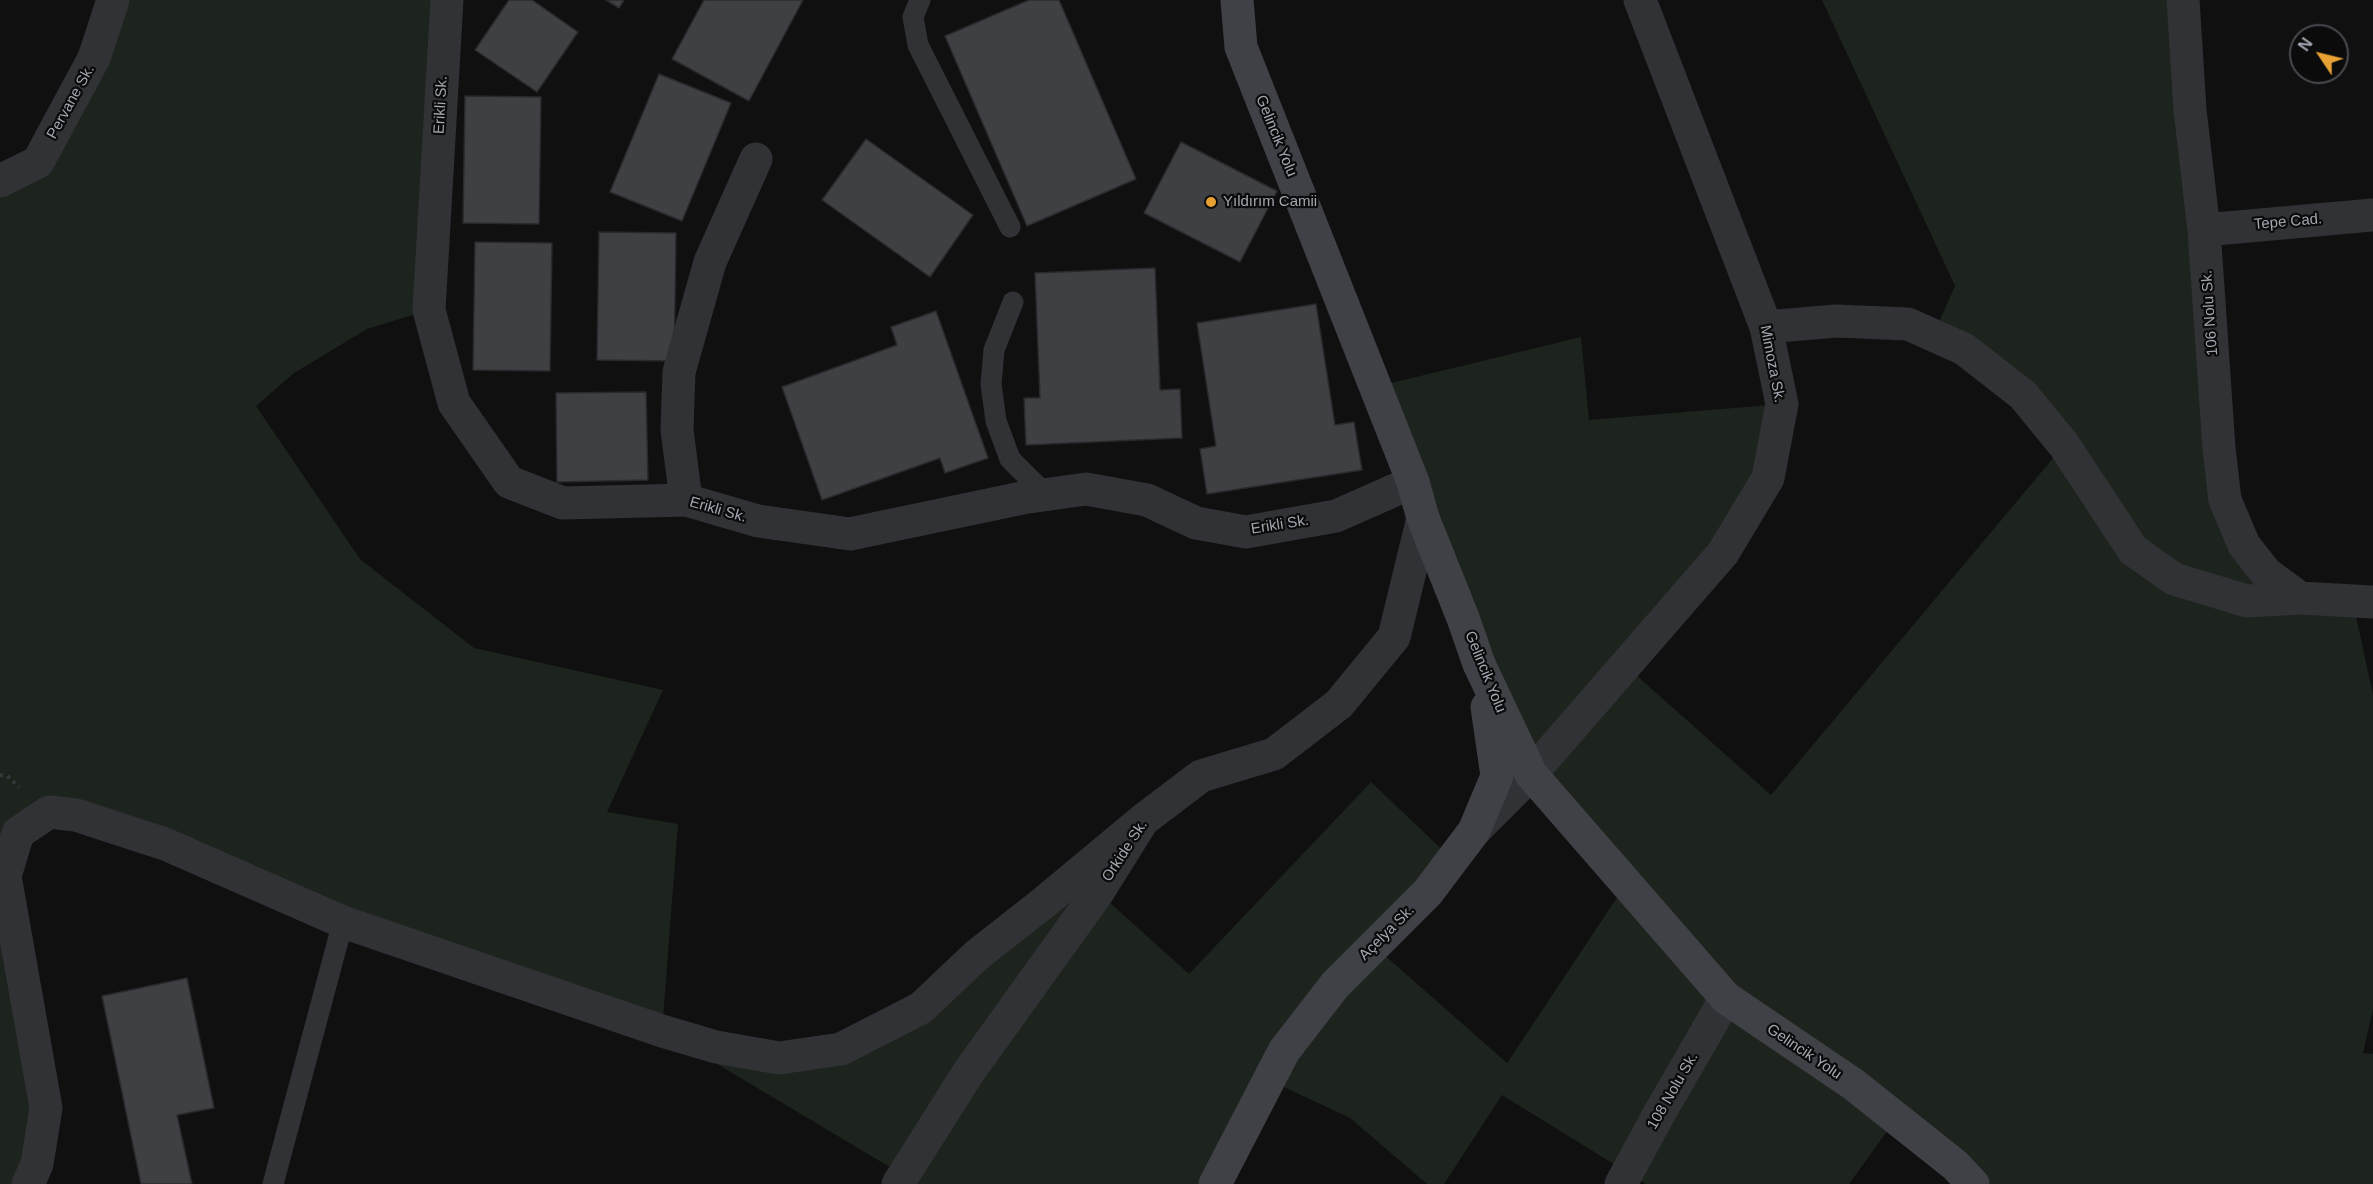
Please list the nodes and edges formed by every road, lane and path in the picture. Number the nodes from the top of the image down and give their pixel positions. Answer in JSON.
{"nodes":[{"id":1,"x":113,"y":0,"type":"edge"},
{"id":2,"x":447,"y":0,"type":"edge"},
{"id":3,"x":920,"y":0,"type":"edge"},
{"id":4,"x":1237,"y":0,"type":"edge"},
{"id":5,"x":1640,"y":0,"type":"edge"},
{"id":6,"x":2184,"y":0,"type":"edge"},
{"id":7,"x":756,"y":159,"type":"dead end"},
{"id":8,"x":0,"y":182,"type":"edge"},
{"id":9,"x":2373,"y":215,"type":"edge"},
{"id":10,"x":1010,"y":227,"type":"dead end"},
{"id":11,"x":2204,"y":230,"type":"junction"},
{"id":12,"x":1013,"y":302,"type":"dead end"},
{"id":13,"x":1766,"y":327,"type":"junction"},
{"id":14,"x":1413,"y":482,"type":"junction"},
{"id":15,"x":1046,"y":495,"type":"junction"},
{"id":16,"x":686,"y":500,"type":"junction"},
{"id":17,"x":1423,"y":518,"type":"junction"},
{"id":18,"x":2300,"y":598,"type":"junction"},
{"id":19,"x":2373,"y":602,"type":"edge"},
{"id":20,"x":1479,"y":664,"type":"junction"},
{"id":21,"x":1531,"y":774,"type":"junction"},
{"id":22,"x":1143,"y":820,"type":"junction"},
{"id":23,"x":1474,"y":831,"type":"junction"},
{"id":24,"x":343,"y":922,"type":"junction"},
{"id":25,"x":1726,"y":998,"type":"junction"},
{"id":26,"x":28,"y":1184,"type":"edge"},
{"id":27,"x":273,"y":1184,"type":"edge"},
{"id":28,"x":898,"y":1184,"type":"edge"},
{"id":29,"x":1215,"y":1184,"type":"edge"},
{"id":30,"x":1621,"y":1184,"type":"edge"},
{"id":31,"x":1973,"y":1184,"type":"edge"}],
"edges":[{"from":1,"to":8,"type":"street","name":"Pervane Sk."},
{"from":2,"to":16,"type":"street","name":"Erikli Sk."},
{"from":3,"to":10,"type":"lane"},
{"from":4,"to":14,"type":"main road","name":"Gelincik Yolu"},
{"from":5,"to":13,"type":"street","name":"Mimoza Sk."},
{"from":6,"to":11,"type":"street","name":"106 Nolu Sk."},
{"from":7,"to":16,"type":"street"},
{"from":9,"to":11,"type":"street","name":"Tepe Cad."},
{"from":11,"to":18,"type":"street","name":"106 Nolu Sk."},
{"from":12,"to":15,"type":"lane"},
{"from":13,"to":18,"type":"street"},
{"from":13,"to":21,"type":"street","name":"Mimoza Sk."},
{"from":14,"to":15,"type":"street","name":"Erikli Sk."},
{"from":14,"to":17,"type":"main road","name":"Gelincik Yolu"},
{"from":15,"to":16,"type":"street","name":"Erikli Sk."},
{"from":17,"to":20,"type":"main road","name":"Gelincik Yolu"},
{"from":17,"to":22,"type":"street","name":"Orkide Sk."},
{"from":18,"to":19,"type":"street"},
{"from":20,"to":21,"type":"main road","name":"Gelincik Yolu"},
{"from":20,"to":23,"type":"main road","name":"Açelya Sk."},
{"from":21,"to":23,"type":"street","name":"Mimoza Sk."},
{"from":21,"to":25,"type":"main road","name":"Gelincik Yolu"},
{"from":22,"to":24,"type":"street"},
{"from":22,"to":28,"type":"street","name":"Orkide Sk."},
{"from":23,"to":29,"type":"main road","name":"Açelya Sk."},
{"from":24,"to":26,"type":"street"},
{"from":24,"to":27,"type":"lane"},
{"from":25,"to":30,"type":"street","name":"108 Nolu Sk."},
{"from":25,"to":31,"type":"main road","name":"Gelincik Yolu"}]}
